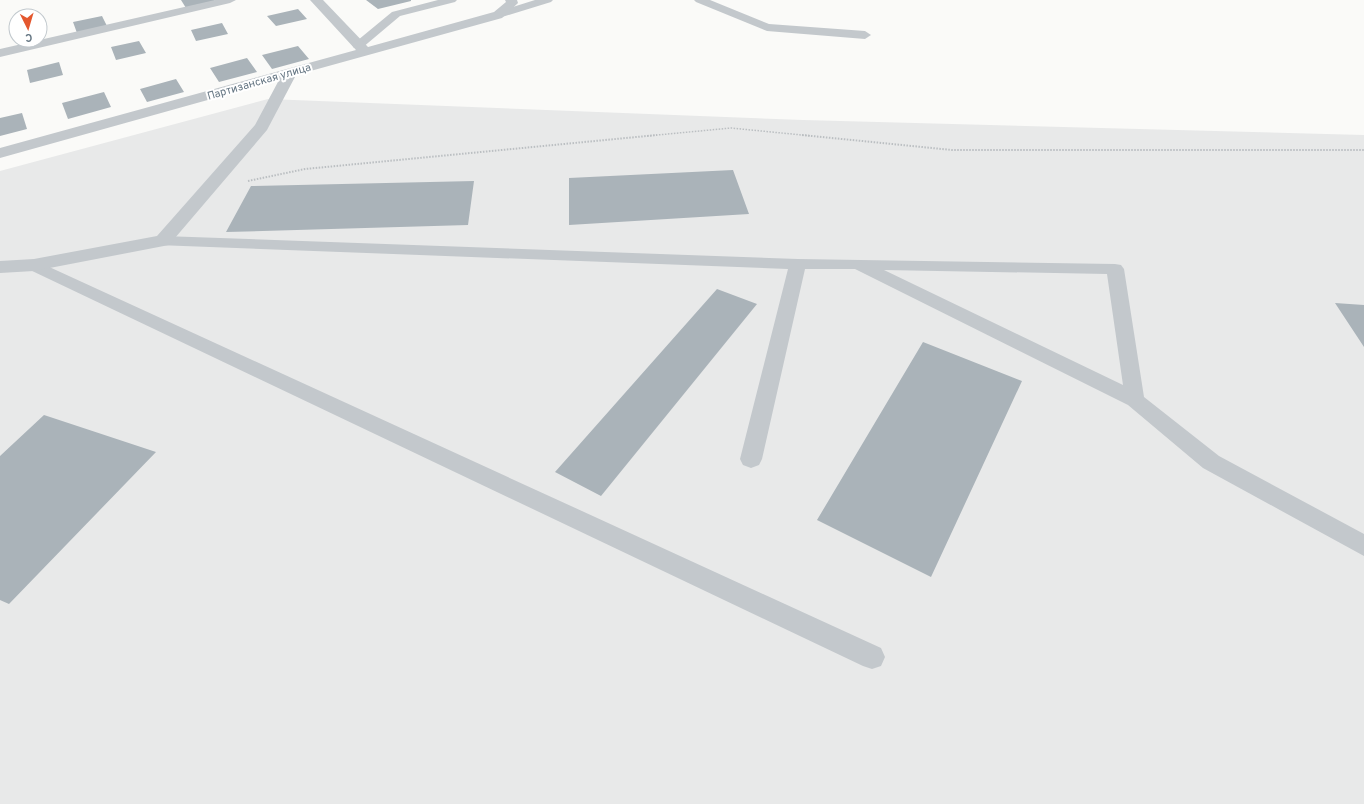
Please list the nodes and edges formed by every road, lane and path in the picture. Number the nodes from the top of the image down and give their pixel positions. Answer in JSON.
{"nodes":[{"id":1,"x":230,"y":0,"type":"edge"},
{"id":2,"x":316,"y":0,"type":"edge"},
{"id":3,"x":451,"y":0,"type":"edge"},
{"id":4,"x":511,"y":0,"type":"edge"},
{"id":5,"x":547,"y":0,"type":"edge"},
{"id":6,"x":700,"y":0,"type":"edge"},
{"id":7,"x":498,"y":15,"type":"junction"},
{"id":8,"x":864,"y":35,"type":"dead end"},
{"id":9,"x":361,"y":48,"type":"junction"},
{"id":10,"x":0,"y":52,"type":"edge"},
{"id":11,"x":290,"y":73,"type":"junction"},
{"id":12,"x":1364,"y":150,"type":"edge"},
{"id":13,"x":0,"y":153,"type":"edge"},
{"id":14,"x":208,"y":190,"type":"junction"},
{"id":15,"x":163,"y":242,"type":"junction"},
{"id":16,"x":798,"y":264,"type":"junction"},
{"id":17,"x":858,"y":264,"type":"junction"},
{"id":18,"x":34,"y":265,"type":"junction"},
{"id":19,"x":0,"y":267,"type":"edge"},
{"id":20,"x":1135,"y":400,"type":"junction"},
{"id":21,"x":751,"y":459,"type":"dead end"},
{"id":22,"x":1364,"y":546,"type":"edge"},
{"id":23,"x":872,"y":658,"type":"dead end"}],
"edges":[{"from":1,"to":10,"type":"lane"},
{"from":2,"to":9,"type":"street"},
{"from":3,"to":9,"type":"lane"},
{"from":4,"to":7,"type":"street","name":"Партизанская улица"},
{"from":5,"to":7,"type":"lane"},
{"from":6,"to":8,"type":"lane"},
{"from":7,"to":9,"type":"street","name":"Партизанская улица"},
{"from":9,"to":11,"type":"street","name":"Партизанская улица"},
{"from":11,"to":13,"type":"street","name":"Партизанская улица"},
{"from":11,"to":14,"type":"street"},
{"from":12,"to":14,"type":"path"},
{"from":14,"to":15,"type":"street"},
{"from":15,"to":16,"type":"lane"},
{"from":15,"to":18,"type":"street"},
{"from":16,"to":17,"type":"lane"},
{"from":16,"to":21,"type":"lane"},
{"from":17,"to":20,"type":"lane"},
{"from":17,"to":20,"type":"lane"},
{"from":18,"to":19,"type":"street"},
{"from":18,"to":23,"type":"lane"},
{"from":20,"to":22,"type":"lane"}]}
